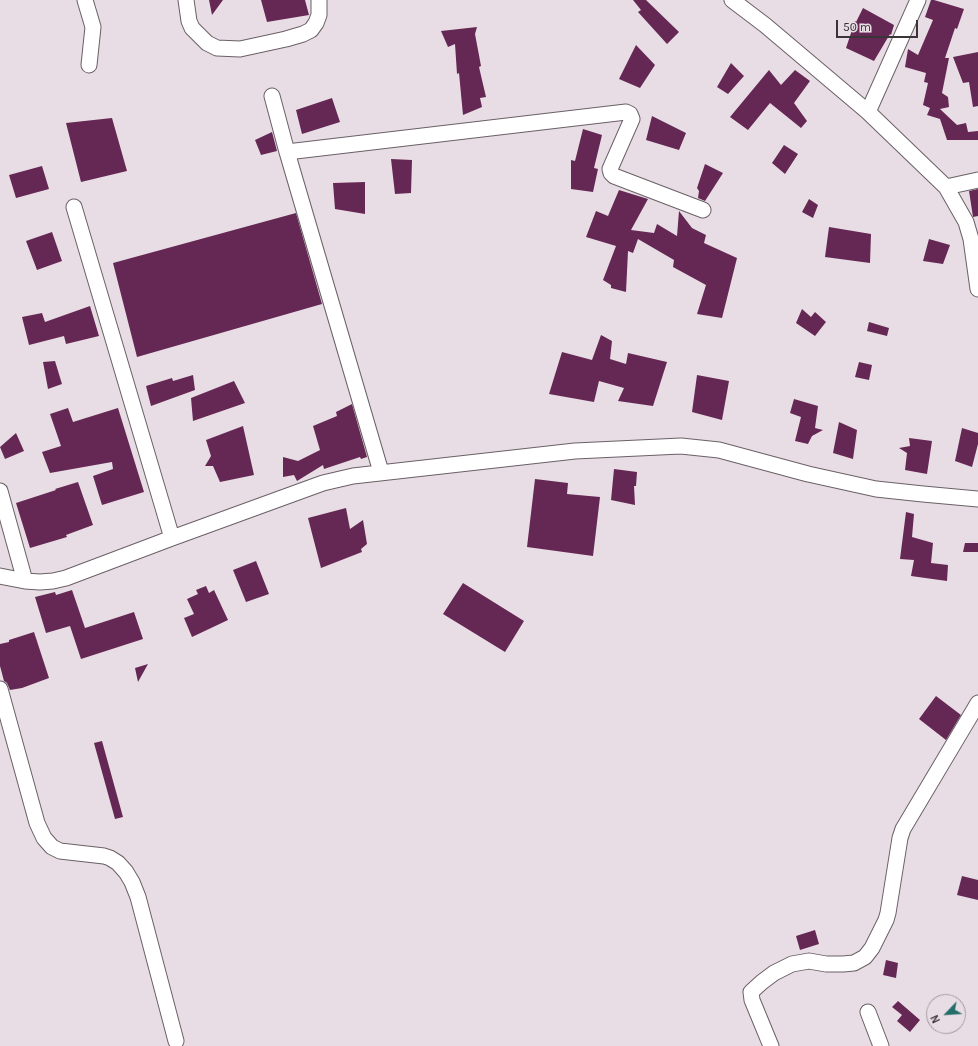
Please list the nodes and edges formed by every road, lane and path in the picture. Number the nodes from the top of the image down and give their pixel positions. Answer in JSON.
{"nodes":[{"id":1,"x":85,"y":0,"type":"edge"},
{"id":2,"x":186,"y":0,"type":"edge"},
{"id":3,"x":319,"y":0,"type":"edge"},
{"id":4,"x":732,"y":0,"type":"edge"},
{"id":5,"x":918,"y":0,"type":"edge"},
{"id":6,"x":89,"y":65,"type":"dead end"},
{"id":7,"x":272,"y":96,"type":"dead end"},
{"id":8,"x":868,"y":112,"type":"junction"},
{"id":9,"x":287,"y":152,"type":"junction"},
{"id":10,"x":978,"y":180,"type":"edge"},
{"id":11,"x":946,"y":186,"type":"junction"},
{"id":12,"x":74,"y":207,"type":"dead end"},
{"id":13,"x":703,"y":210,"type":"dead end"},
{"id":14,"x":978,"y":289,"type":"edge"},
{"id":15,"x":382,"y":472,"type":"junction"},
{"id":16,"x":0,"y":491,"type":"edge"},
{"id":17,"x":978,"y":499,"type":"edge"},
{"id":18,"x":172,"y":538,"type":"junction"},
{"id":19,"x":0,"y":576,"type":"edge"},
{"id":20,"x":25,"y":581,"type":"junction"},
{"id":21,"x":0,"y":689,"type":"edge"},
{"id":22,"x":978,"y":703,"type":"edge"},
{"id":23,"x":868,"y":1012,"type":"dead end"},
{"id":24,"x":176,"y":1041,"type":"dead end"},
{"id":25,"x":771,"y":1046,"type":"edge"},
{"id":26,"x":881,"y":1046,"type":"edge"}],
"edges":[{"from":1,"to":6,"type":"street"},
{"from":2,"to":3,"type":"street"},
{"from":4,"to":8,"type":"street"},
{"from":5,"to":8,"type":"street"},
{"from":7,"to":9,"type":"street"},
{"from":8,"to":11,"type":"street"},
{"from":9,"to":13,"type":"street"},
{"from":9,"to":15,"type":"street"},
{"from":10,"to":11,"type":"street"},
{"from":11,"to":14,"type":"street"},
{"from":12,"to":18,"type":"street"},
{"from":15,"to":17,"type":"street"},
{"from":15,"to":18,"type":"street"},
{"from":16,"to":20,"type":"street"},
{"from":18,"to":20,"type":"street"},
{"from":19,"to":20,"type":"street"},
{"from":21,"to":24,"type":"street"},
{"from":22,"to":25,"type":"street"},
{"from":23,"to":26,"type":"street"}]}
